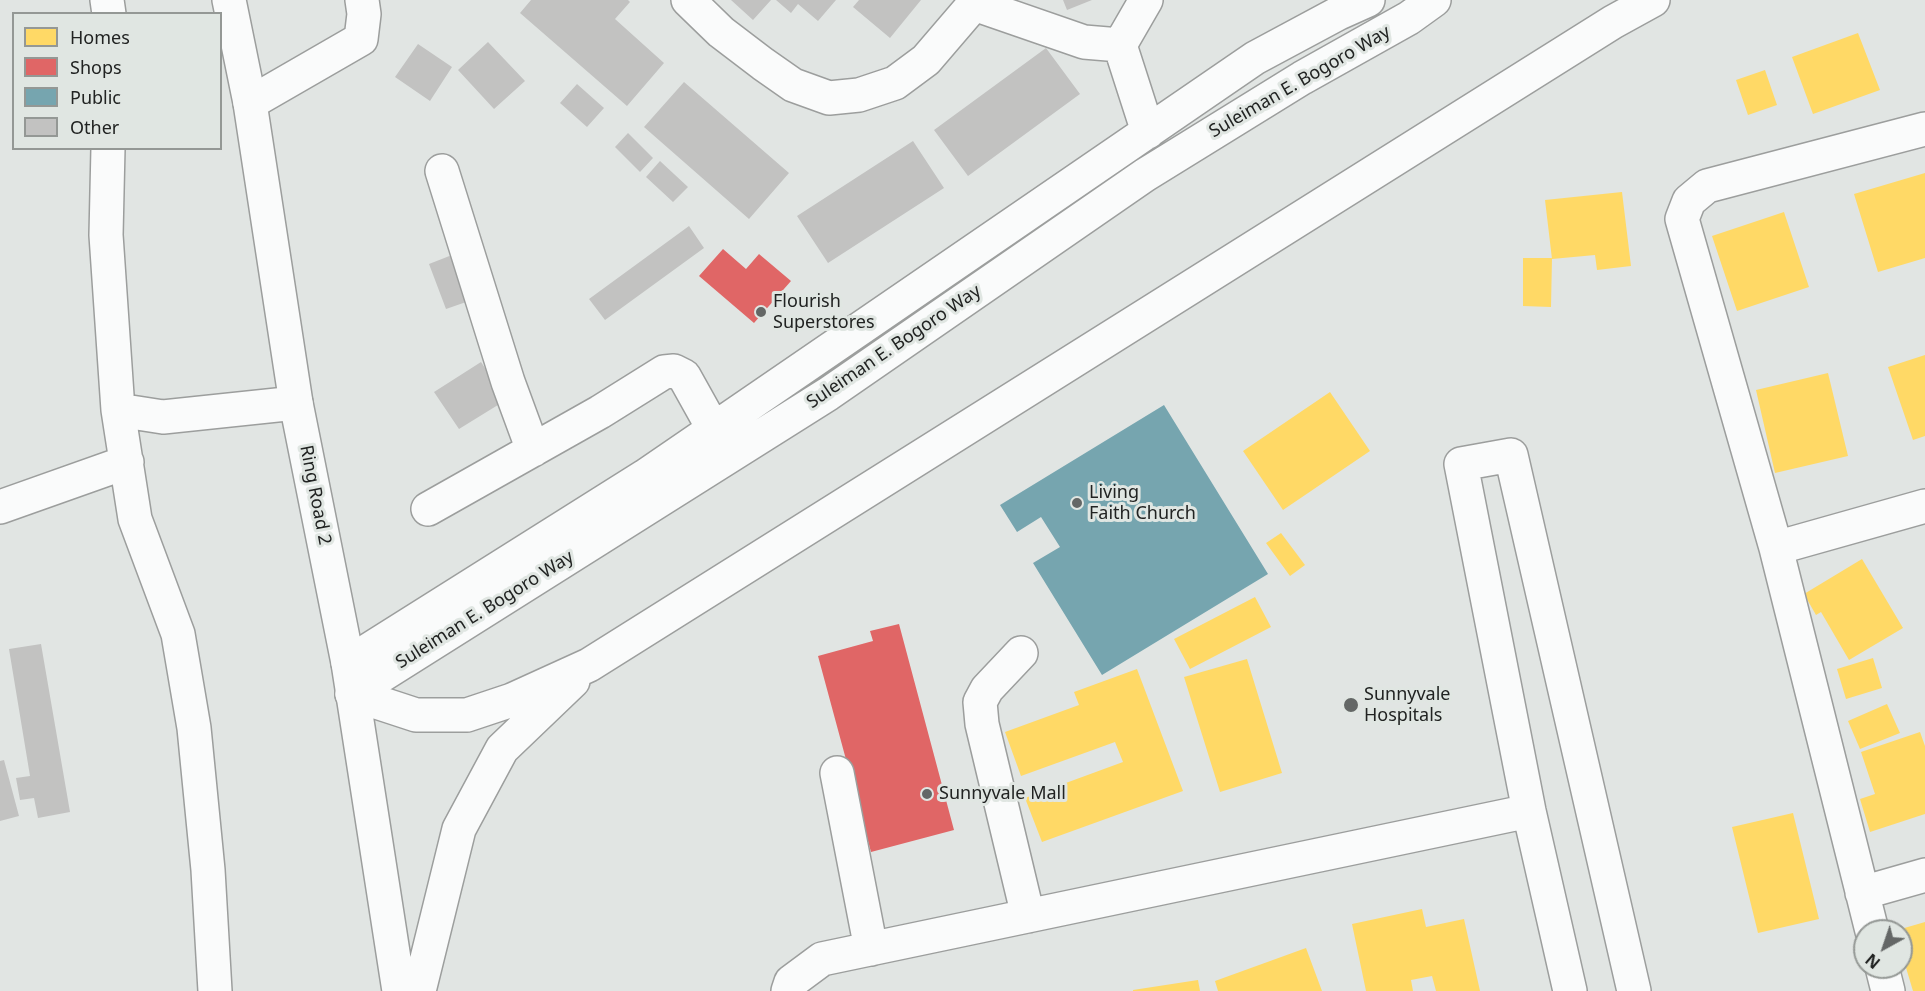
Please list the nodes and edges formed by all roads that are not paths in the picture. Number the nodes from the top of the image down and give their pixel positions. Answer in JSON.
{"nodes":[{"id":1,"x":229,"y":0,"type":"edge"},
{"id":2,"x":362,"y":0,"type":"edge"},
{"id":3,"x":688,"y":0,"type":"edge"},
{"id":4,"x":1146,"y":0,"type":"edge"},
{"id":5,"x":1368,"y":0,"type":"edge"},
{"id":6,"x":1434,"y":0,"type":"edge"},
{"id":7,"x":1653,"y":0,"type":"edge"},
{"id":8,"x":974,"y":2,"type":"edge"},
{"id":9,"x":1339,"y":13,"type":"junction"},
{"id":10,"x":1287,"y":41,"type":"junction"},
{"id":11,"x":1120,"y":45,"type":"junction"},
{"id":12,"x":1353,"y":49,"type":"junction"},
{"id":13,"x":1302,"y":78,"type":"junction"},
{"id":14,"x":250,"y":103,"type":"junction"},
{"id":15,"x":1925,"y":129,"type":"edge"},
{"id":16,"x":1148,"y":132,"type":"junction"},
{"id":17,"x":108,"y":150,"type":"edge"},
{"id":18,"x":442,"y":171,"type":"dead end"},
{"id":19,"x":296,"y":403,"type":"junction"},
{"id":20,"x":118,"y":410,"type":"junction"},
{"id":21,"x":713,"y":428,"type":"junction"},
{"id":22,"x":533,"y":450,"type":"junction"},
{"id":23,"x":127,"y":462,"type":"junction"},
{"id":24,"x":1925,"y":506,"type":"edge"},
{"id":25,"x":0,"y":507,"type":"edge"},
{"id":26,"x":428,"y":509,"type":"dead end"},
{"id":27,"x":1776,"y":548,"type":"junction"},
{"id":28,"x":1021,"y":653,"type":"dead end"},
{"id":29,"x":589,"y":665,"type":"junction"},
{"id":30,"x":350,"y":679,"type":"junction"},
{"id":31,"x":837,"y":773,"type":"dead end"},
{"id":32,"x":1529,"y":811,"type":"junction"},
{"id":33,"x":1925,"y":875,"type":"edge"},
{"id":34,"x":1862,"y":893,"type":"junction"},
{"id":35,"x":1028,"y":916,"type":"junction"},
{"id":36,"x":1869,"y":919,"type":"edge"},
{"id":37,"x":871,"y":949,"type":"junction"},
{"id":38,"x":215,"y":991,"type":"edge"},
{"id":39,"x":399,"y":991,"type":"edge"},
{"id":40,"x":419,"y":991,"type":"edge"},
{"id":41,"x":788,"y":991,"type":"edge"},
{"id":42,"x":1570,"y":991,"type":"edge"},
{"id":43,"x":1634,"y":991,"type":"edge"}],
"edges":[{"from":1,"to":14,"type":"street","name":"Ring Road 2"},
{"from":2,"to":14,"type":"street"},
{"from":3,"to":8,"type":"street"},
{"from":4,"to":11,"type":"street"},
{"from":5,"to":9,"type":"street","name":"Suleiman E. Bogoro Way"},
{"from":6,"to":12,"type":"street","name":"Suleiman E. Bogoro Way"},
{"from":7,"to":29,"type":"street"},
{"from":8,"to":11,"type":"street"},
{"from":9,"to":10,"type":"street","name":"Suleiman E. Bogoro Way"},
{"from":9,"to":12,"type":"street"},
{"from":10,"to":13,"type":"street"},
{"from":10,"to":16,"type":"street","name":"Suleiman E. Bogoro Way"},
{"from":11,"to":16,"type":"street"},
{"from":12,"to":13,"type":"street","name":"Suleiman E. Bogoro Way"},
{"from":13,"to":30,"type":"street","name":"Suleiman E. Bogoro Way"},
{"from":14,"to":19,"type":"street","name":"Ring Road 2"},
{"from":15,"to":27,"type":"street"},
{"from":16,"to":21,"type":"street","name":"Suleiman E. Bogoro Way"},
{"from":17,"to":20,"type":"street"},
{"from":18,"to":22,"type":"street"},
{"from":19,"to":20,"type":"street"},
{"from":19,"to":30,"type":"street","name":"Ring Road 2"},
{"from":20,"to":23,"type":"street"},
{"from":21,"to":22,"type":"street"},
{"from":21,"to":30,"type":"street","name":"Suleiman E. Bogoro Way"},
{"from":22,"to":26,"type":"street"},
{"from":23,"to":25,"type":"street"},
{"from":23,"to":38,"type":"street"},
{"from":24,"to":27,"type":"street"},
{"from":27,"to":34,"type":"street"},
{"from":28,"to":35,"type":"street"},
{"from":29,"to":30,"type":"street"},
{"from":29,"to":40,"type":"street"},
{"from":30,"to":39,"type":"street","name":"Ring Road 2"},
{"from":31,"to":37,"type":"street"},
{"from":32,"to":35,"type":"street"},
{"from":32,"to":42,"type":"street"},
{"from":32,"to":43,"type":"street"},
{"from":33,"to":34,"type":"street"},
{"from":34,"to":36,"type":"street"},
{"from":35,"to":37,"type":"street"},
{"from":37,"to":41,"type":"street"}]}
